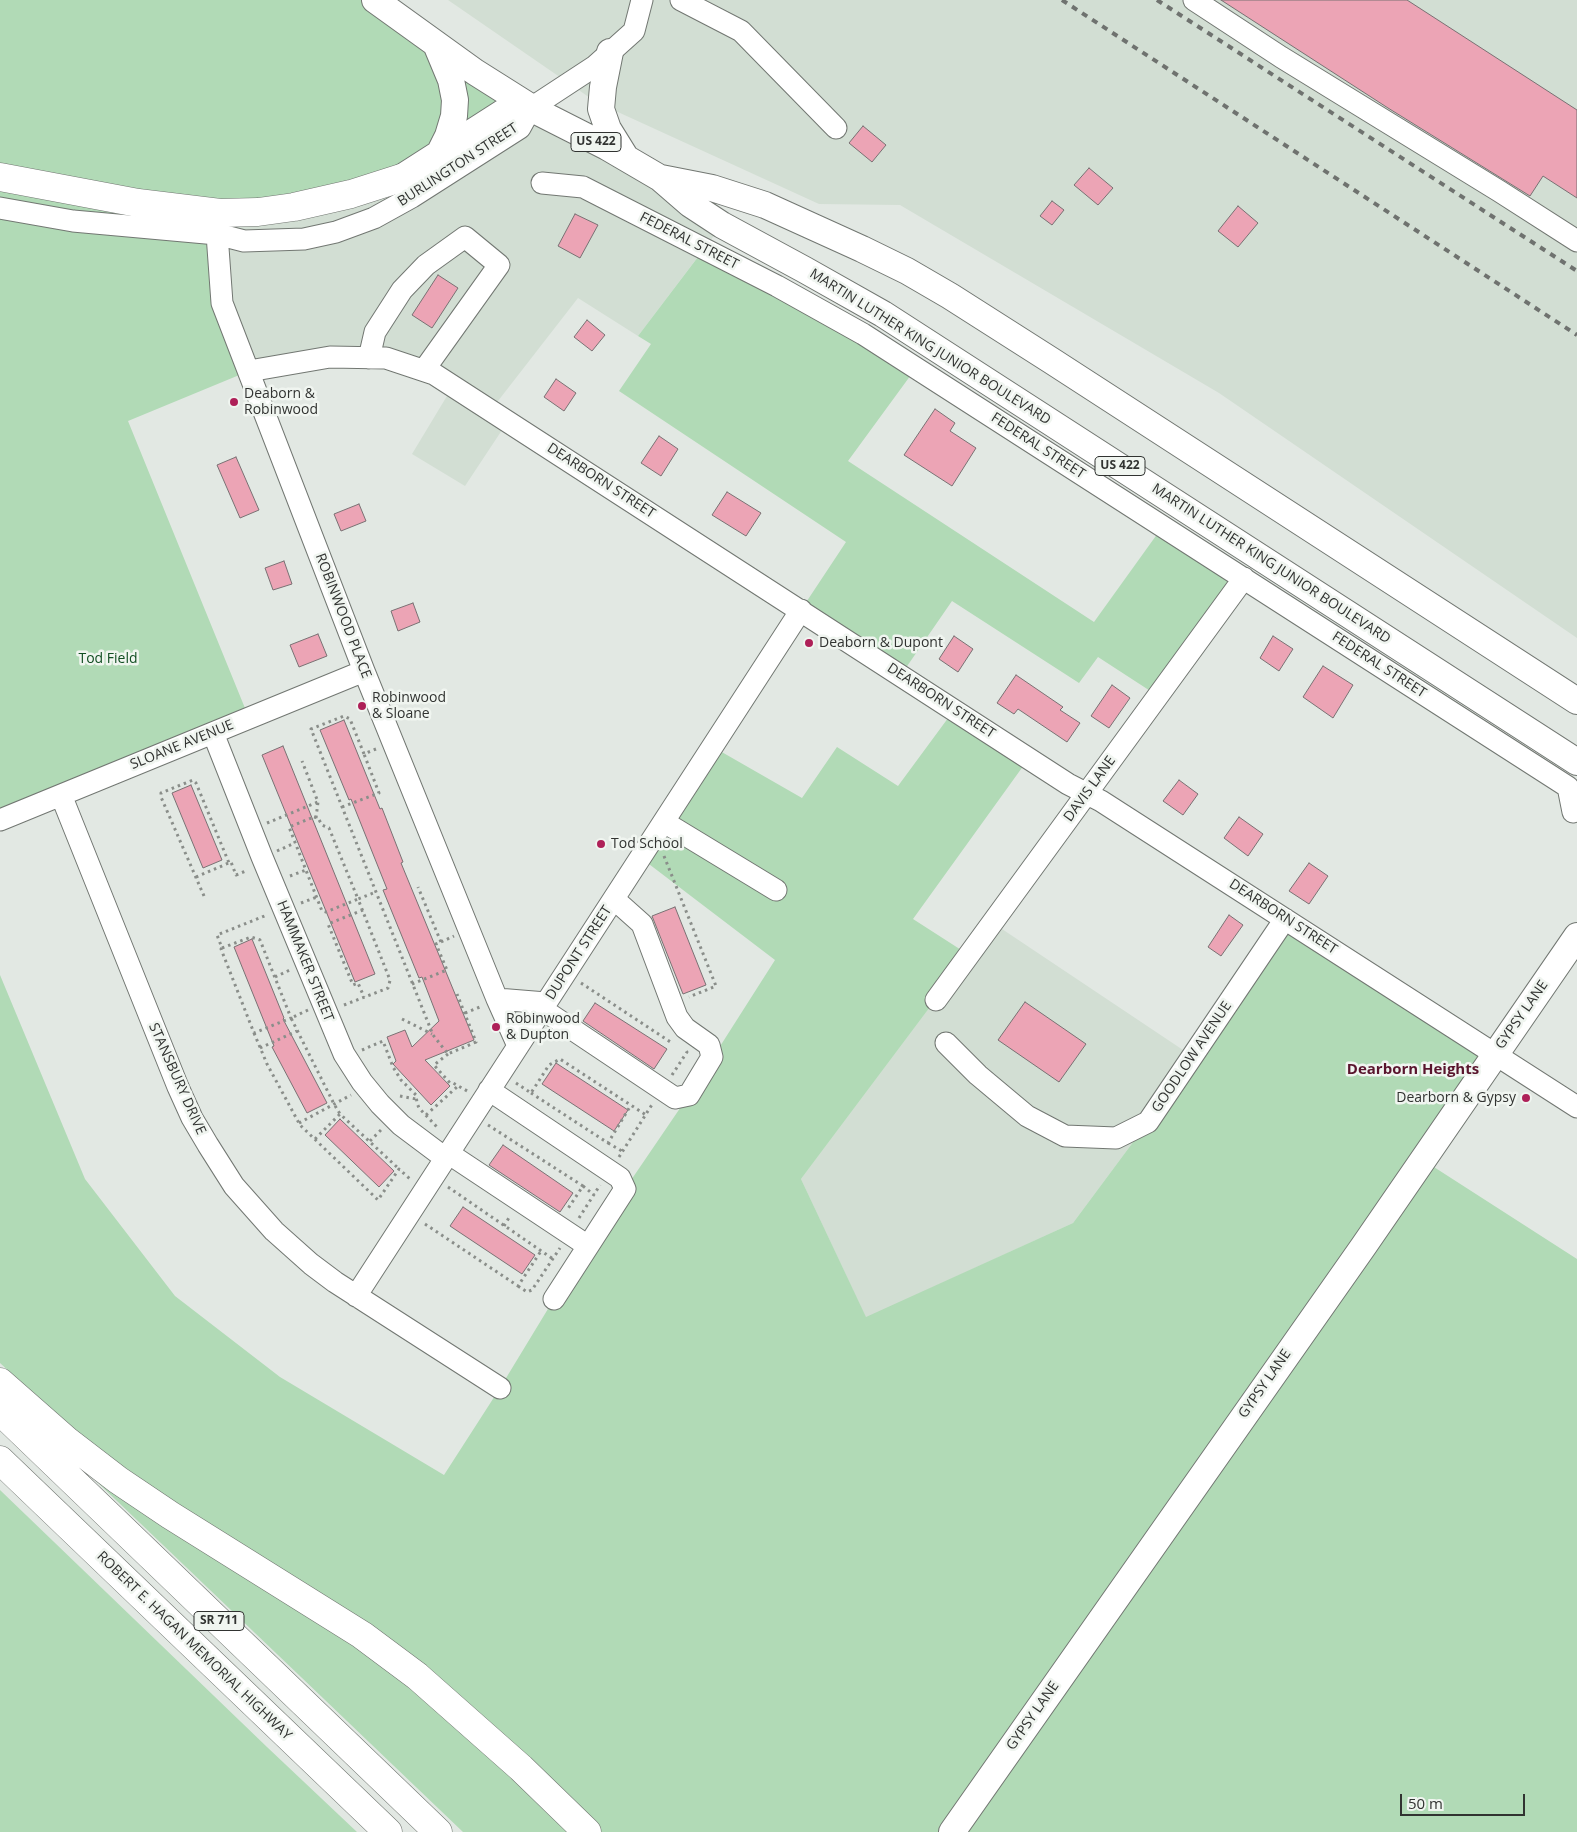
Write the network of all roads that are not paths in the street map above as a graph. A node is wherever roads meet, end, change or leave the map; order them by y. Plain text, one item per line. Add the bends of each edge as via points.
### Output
1 (375, 0) edge
2 (642, 0) edge
3 (681, 0) edge
4 (1194, 0) edge
5 (435, 44) junction
6 (610, 52) junction
7 (531, 108) junction
8 (836, 128) dead end
9 (439, 154) junction
10 (627, 159) junction
11 (0, 177) edge
12 (401, 178) junction
13 (660, 178) junction
14 (542, 183) dead end
15 (0, 208) edge
16 (217, 234) junction
17 (1577, 241) edge
18 (369, 358) junction
19 (424, 370) junction
20 (249, 371) junction
21 (1244, 578) junction
22 (801, 610) junction
23 (364, 670) junction
24 (1577, 701) edge
25 (213, 733) junction
26 (1577, 762) edge
27 (1087, 793) junction
28 (61, 795) junction
29 (1573, 812) dead end
30 (0, 820) edge
31 (664, 822) junction
32 (776, 890) dead end
33 (614, 899) junction
34 (1285, 919) junction
35 (1577, 936) edge
36 (497, 998) junction
37 (936, 1000) dead end
38 (544, 1006) junction
39 (946, 1043) dead end
40 (518, 1046) junction
41 (1495, 1055) junction
42 (480, 1092) junction
43 (1577, 1108) edge
44 (446, 1156) junction
45 (588, 1246) junction
46 (356, 1296) junction
47 (554, 1299) dead end
48 (0, 1382) edge
49 (500, 1388) dead end
50 (0, 1411) edge
51 (0, 1460) edge
52 (388, 1832) edge
53 (438, 1832) edge
54 (587, 1832) edge
55 (952, 1832) edge

1 - 5 main road, MARTIN LUTHER KING JUNIOR BOULEVARD / US 422
2 - 6 street via 634,31
3 - 8 street via 741,31
4 - 17 street
5 - 7 main road, MARTIN LUTHER KING JUNIOR BOULEVARD / US 422
5 - 9 main road via 451,80 455,100 448,136
6 - 7 street via 595,66
6 - 10 main road via 601,109 608,129
7 - 9 main road, BURLINGTON STREET via 507,110
7 - 10 main road, MARTIN LUTHER KING JUNIOR BOULEVARD / US 422
7 - 16 street, BURLINGTON STREET via 520,128 374,218 304,239 244,241
9 - 12 main road, BURLINGTON STREET
10 - 13 main road, MARTIN LUTHER KING JUNIOR BOULEVARD / US 422
11 - 12 highway via 138,203 220,213 294,207
12 - 16 street, BURLINGTON STREET via 365,198 330,211 293,221 243,225
13 - 24 main road, MARTIN LUTHER KING JUNIOR BOULEVARD / US 422 via 712,188 765,205 862,249 950,296
13 - 26 main road, MARTIN LUTHER KING JUNIOR BOULEVARD / US 422 via 690,204 722,225 883,314
14 - 21 street, FEDERAL STREET via 582,187 854,329
15 - 16 street, BURLINGTON STREET via 73,221
16 - 20 street via 222,303
18 - 19 street, DEARBORN STREET via 386,358
18 - 19 street via 375,332 402,290 426,265 465,237 498,265
18 - 20 street, DEARBORN STREET via 330,357
19 - 22 street, DEARBORN STREET
20 - 23 street, ROBINWOOD PLACE
21 - 27 street, DAVIS LANE
21 - 29 street, FEDERAL STREET via 1568,787
22 - 27 street, DEARBORN STREET via 1068,784
22 - 31 street, DUPONT STREET
23 - 25 street, SLOANE AVENUE
23 - 36 street, ROBINWOOD PLACE
25 - 28 street, SLOANE AVENUE
25 - 44 street, HAMMAKER STREET via 251,829 315,1012 375,1098 401,1125
27 - 34 street, DEARBORN STREET
27 - 37 street, DAVIS LANE
28 - 30 street, SLOANE AVENUE
28 - 46 street, STANSBURY DRIVE via 178,1087 208,1146 234,1186 274,1231 311,1264
31 - 32 street
31 - 33 street, DUPONT STREET
33 - 38 street, DUPONT STREET
33 - 38 street via 642,924 677,1017 685,1028 709,1045 712,1057 689,1095 674,1098
34 - 39 street, GOODLOW AVENUE via 1148,1122 1116,1138 1065,1136 1027,1116
34 - 41 street, DEARBORN STREET
35 - 41 main road, GYPSY LANE
36 - 38 street
36 - 40 street, ROBINWOOD PLACE
38 - 40 street, DUPONT STREET
40 - 42 street, DUPONT STREET
41 - 43 street, DEARBORN STREET
41 - 55 main road, GYPSY LANE
42 - 44 street, DUPONT STREET via 473,1115
42 - 45 street via 620,1178 625,1189
44 - 45 street, HAMMAKER STREET via 565,1226
44 - 46 street, DUPONT STREET
45 - 47 street
46 - 49 street, STANSBURY DRIVE
48 - 54 highway via 118,1480 362,1635 417,1676 521,1768
50 - 53 highway, SR 711
51 - 52 highway, ROBERT E. HAGAN MEMORIAL HIGHWAY / SR 711

